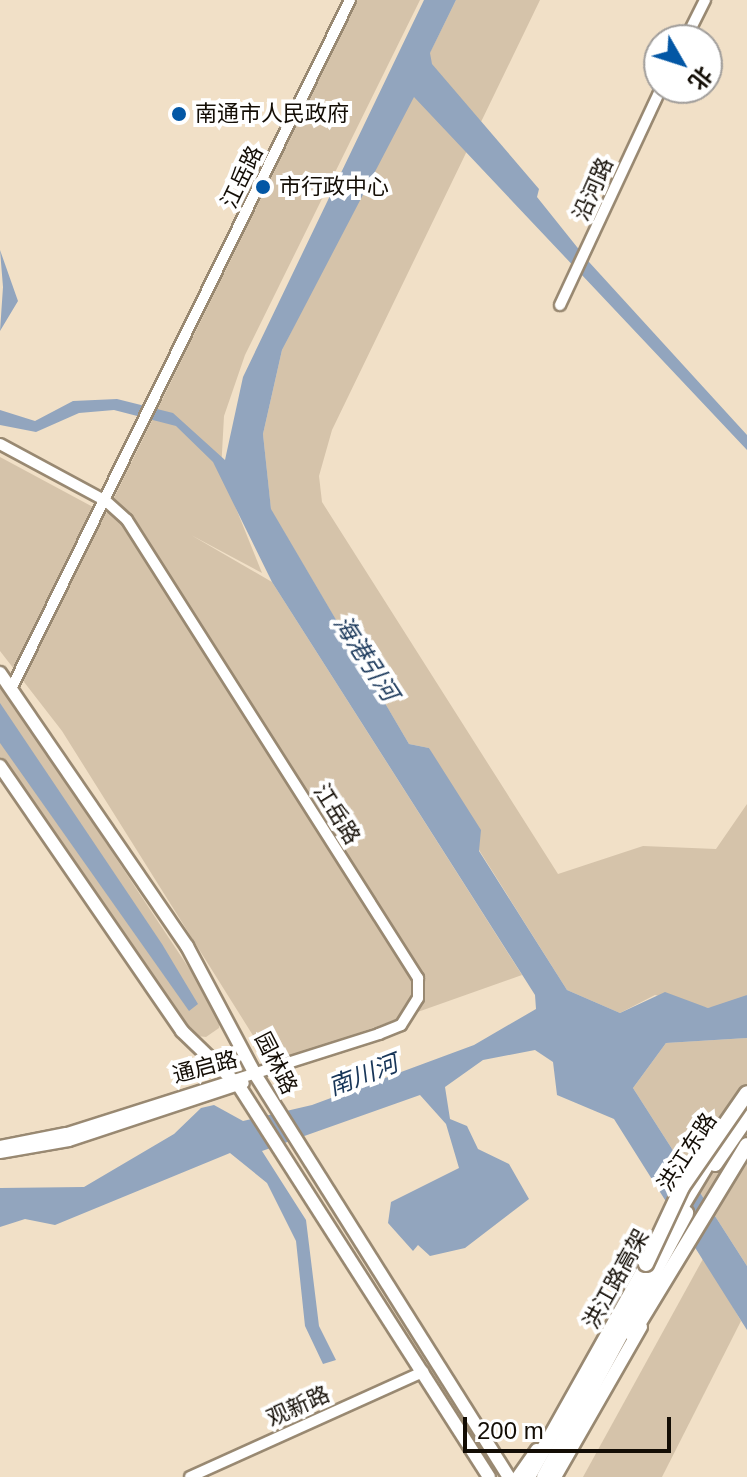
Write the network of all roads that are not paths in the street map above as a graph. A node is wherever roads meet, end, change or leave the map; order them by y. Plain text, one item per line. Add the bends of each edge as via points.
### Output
1 (350, 0) edge
2 (705, 0) edge
3 (693, 24) edge
4 (654, 104) edge
5 (560, 305) dead end
6 (0, 444) edge
7 (106, 501) junction
8 (0, 673) edge
9 (12, 687) junction
10 (0, 766) edge
11 (255, 1074) junction
12 (226, 1078) junction
13 (239, 1086) junction
14 (747, 1093) edge
15 (747, 1099) edge
16 (747, 1106) edge
17 (747, 1119) edge
18 (0, 1146) edge
19 (747, 1147) edge
20 (0, 1153) edge
21 (646, 1264) junction
22 (423, 1372) junction
23 (588, 1401) junction
24 (190, 1477) edge
25 (489, 1477) edge
26 (509, 1477) edge
27 (518, 1477) edge
28 (528, 1477) edge
29 (544, 1477) edge
30 (555, 1477) edge

1 - 7 street, 江岳路
2 - 3 street
4 - 5 street, 沿河路
6 - 7 street, 江岳路
7 - 9 street
7 - 11 street, 江岳路 via 127,520 418,978 418,998 401,1025
8 - 9 main road, 园林路
9 - 11 main road, 园林路 via 187,946
10 - 12 main road, 园林路 via 99,918
11 - 12 street, 通启路
11 - 13 street, 通启路
11 - 26 main road, 园林路
12 - 13 main road, 园林路
12 - 18 street, 通启路 via 66,1133
13 - 20 street, 通启路 via 69,1141
13 - 22 main road, 园林路
14 - 21 highway, bridge via 682,1187
15 - 27 main road, 洪江东路, bridge via 694,1173 579,1384
16 - 21 highway, 洪江路高架, bridge
17 - 23 highway, 洪江路高架 via 671,1239
19 - 23 highway
19 - 30 main road
21 - 28 highway, 洪江路高架
22 - 24 street, 观新路
22 - 25 main road, 园林路
23 - 29 highway, 洪江路高架

